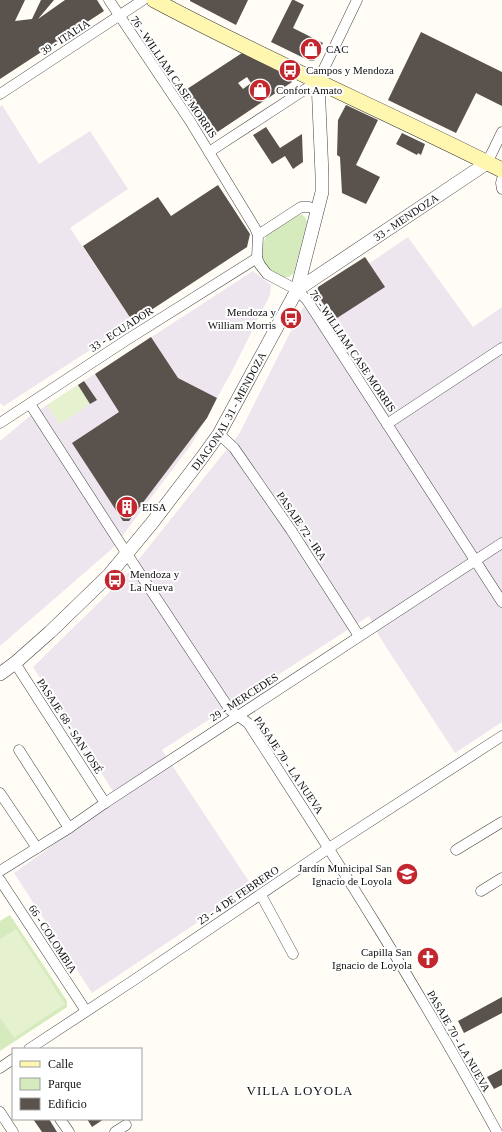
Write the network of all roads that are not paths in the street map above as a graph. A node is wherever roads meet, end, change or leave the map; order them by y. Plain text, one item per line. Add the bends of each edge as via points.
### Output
1 (109, 0) edge
2 (143, 0) edge
3 (154, 0) edge
4 (357, 0) edge
5 (119, 16) junction
6 (318, 81) junction
7 (0, 94) edge
8 (502, 132) edge
9 (209, 152) junction
10 (487, 163) junction
11 (502, 170) edge
12 (502, 179) edge
13 (502, 189) edge
14 (317, 210) junction
15 (258, 235) junction
16 (257, 258) junction
17 (297, 290) junction
18 (502, 348) edge
19 (30, 404) junction
20 (0, 423) edge
21 (387, 424) junction
22 (219, 434) junction
23 (502, 543) edge
24 (127, 554) junction
25 (475, 560) junction
26 (502, 602) edge
27 (359, 636) junction
28 (15, 663) junction
29 (0, 674) edge
30 (238, 716) junction
31 (502, 736) edge
32 (19, 750) dead end
33 (0, 793) edge
34 (105, 803) junction
35 (502, 822) edge
36 (69, 828) junction
37 (37, 848) junction
38 (329, 848) junction
39 (456, 850) dead end
40 (0, 871) edge
41 (502, 878) edge
42 (0, 880) edge
43 (481, 891) dead end
44 (261, 895) junction
45 (294, 954) dead end
46 (86, 1011) junction
47 (30, 1048) edge
48 (12, 1060) edge
49 (0, 1068) edge
50 (0, 1112) edge
51 (61, 1120) edge
52 (126, 1125) dead end
53 (13, 1132) edge
54 (69, 1132) edge
55 (115, 1132) edge
56 (497, 1132) edge

1 - 5 street, 76 - WILLIAM CASE MORRIS
2 - 5 street, 39 - ITALIA
3 - 6 main road
4 - 6 street
5 - 7 street, 39 - ITALIA
5 - 9 street, 76 - WILLIAM CASE MORRIS
6 - 9 street
6 - 10 main road
6 - 14 street, DIAGONAL 31 - MENDOZA via 322,192
8 - 10 street
9 - 15 street, 76 - WILLIAM CASE MORRIS
10 - 11 main road
10 - 17 street, 33 - MENDOZA
12 - 13 street
14 - 15 street via 301,207
14 - 17 street, DIAGONAL 31 - MENDOZA
15 - 16 street
16 - 17 street, 76 - WILLIAM CASE MORRIS via 267,274
16 - 19 street, 33 - ECUADOR
17 - 21 street, 76 - WILLIAM CASE MORRIS via 307,300
17 - 22 street, DIAGONAL 31 - MENDOZA
18 - 21 street
19 - 20 street, 33 - ECUADOR
19 - 24 street, PASAJE 70 - LA NUEVA
21 - 25 street, 76 - WILLIAM CASE MORRIS
22 - 24 street, DIAGONAL 31 - MENDOZA
22 - 27 street, PASAJE 72 - IRA via 234,448 291,530
23 - 25 street, 29 - MERCEDES
24 - 28 street, DIAGONAL 31 - MENDOZA via 80,604
24 - 30 street, PASAJE 70 - LA NUEVA via 230,710
25 - 26 street, 76 - WILLIAM CASE MORRIS
25 - 27 street, 29 - MERCEDES
27 - 30 street, 29 - MERCEDES
28 - 29 street, DIAGONAL 31 - MENDOZA
28 - 34 street, PASAJE 68 - SAN JOSÉ
30 - 34 street, 29 - MERCEDES
30 - 38 street, PASAJE 70 - LA NUEVA via 248,723
31 - 38 street, 23 - 4 DE FEBRERO
32 - 36 street
33 - 37 street
34 - 36 street, 29 - MERCEDES
35 - 39 street
36 - 37 street, 29 - MERCEDES
37 - 40 street, 29 - MERCEDES
38 - 44 street, 23 - 4 DE FEBRERO
38 - 56 street, PASAJE 70 - LA NUEVA via 420,997
41 - 43 street
42 - 46 street, 66 - COLOMBIA
44 - 45 street
44 - 46 street, 23 - 4 DE FEBRERO
46 - 47 street, 23 - 4 DE FEBRERO
48 - 49 street
50 - 53 street
51 - 54 street
52 - 55 street

